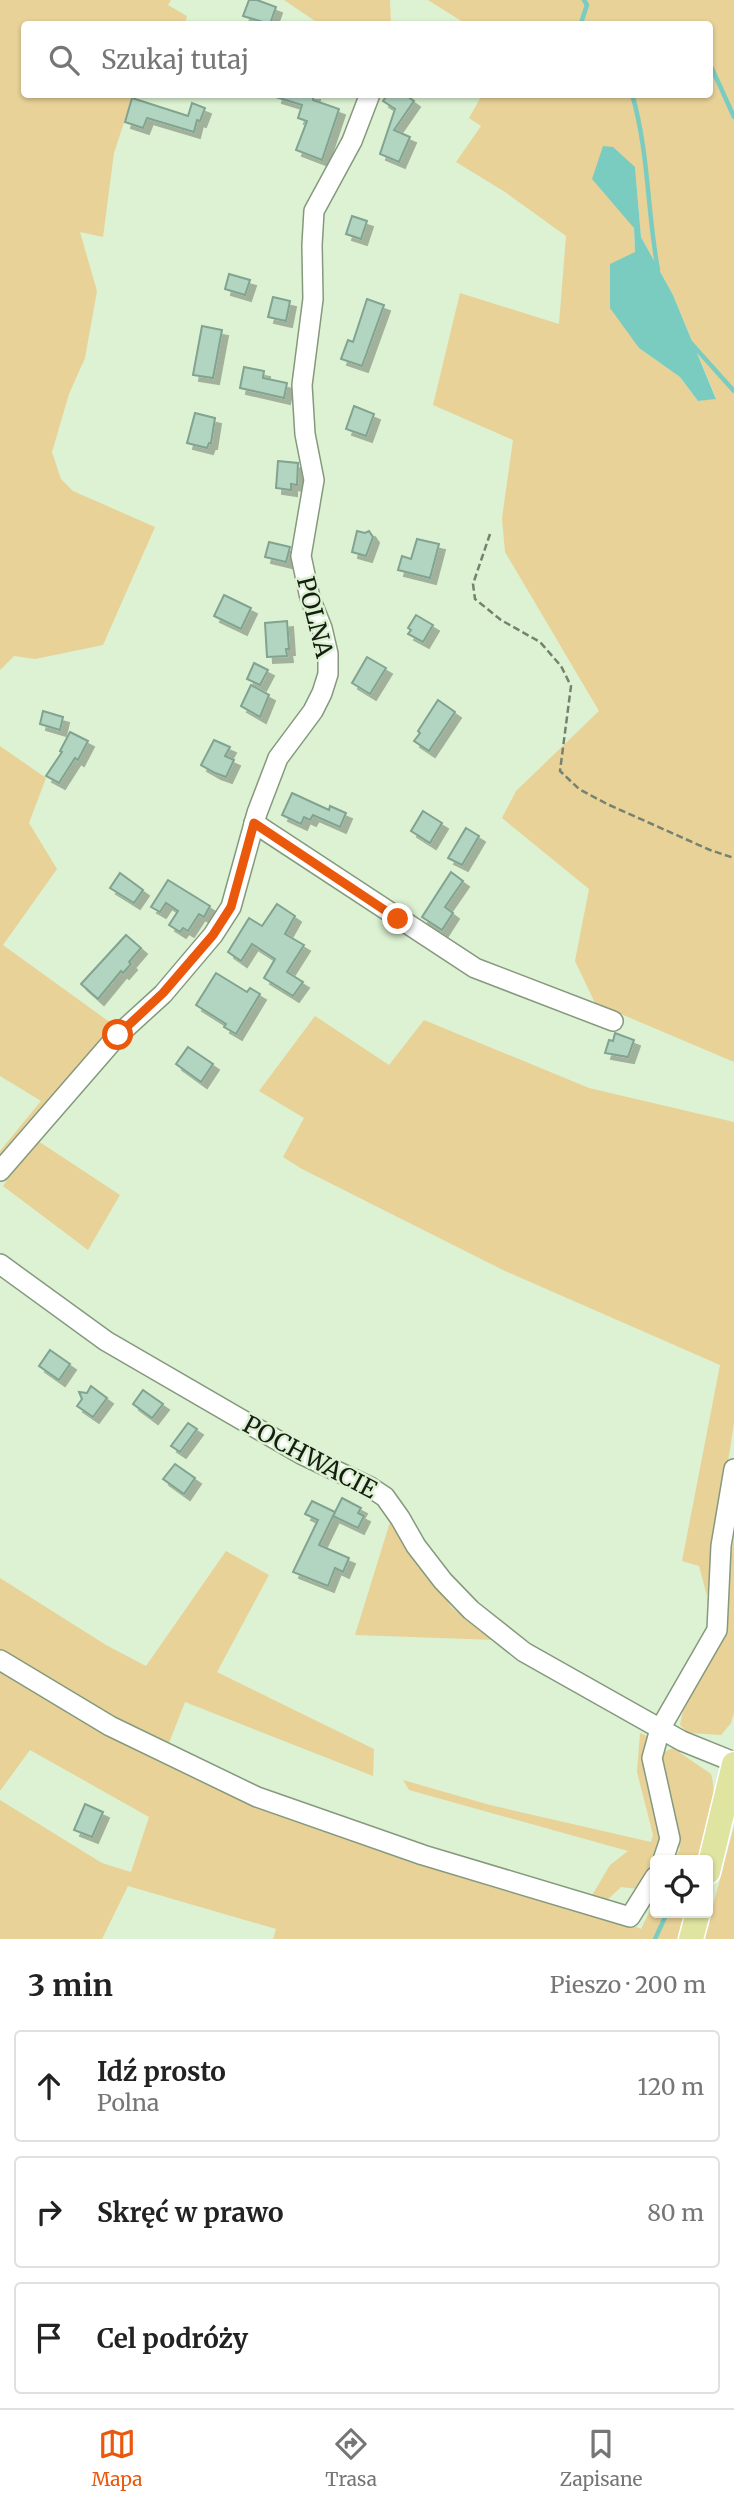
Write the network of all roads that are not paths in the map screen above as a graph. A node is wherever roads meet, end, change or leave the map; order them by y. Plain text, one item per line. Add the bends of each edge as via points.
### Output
1 (368, 98) edge
2 (254, 823) junction
3 (613, 1021) dead end
4 (0, 1171) edge
5 (0, 1264) edge
6 (734, 1469) edge
7 (0, 1660) edge
8 (660, 1729) junction
9 (734, 1763) edge
10 (665, 1855) edge
11 (712, 1855) edge
12 (650, 1885) edge
13 (697, 1918) edge
14 (691, 1939) edge

1 - 2 street, POLNA via 352,141 314,211 313,299 302,385 314,480 301,556 328,654 328,674 313,711 278,758
2 - 3 street via 475,968
2 - 4 street, POLNA via 231,907 213,935 163,993 118,1035
5 - 8 street, POCHWACIE via 106,1341 385,1497 423,1555 471,1610 524,1652
6 - 8 street via 721,1546 716,1630
7 - 12 street via 110,1726 257,1797 423,1855 630,1917
8 - 9 street, POCHWACIE
8 - 10 street via 652,1758 670,1839
9 - 11 main road
13 - 14 main road

